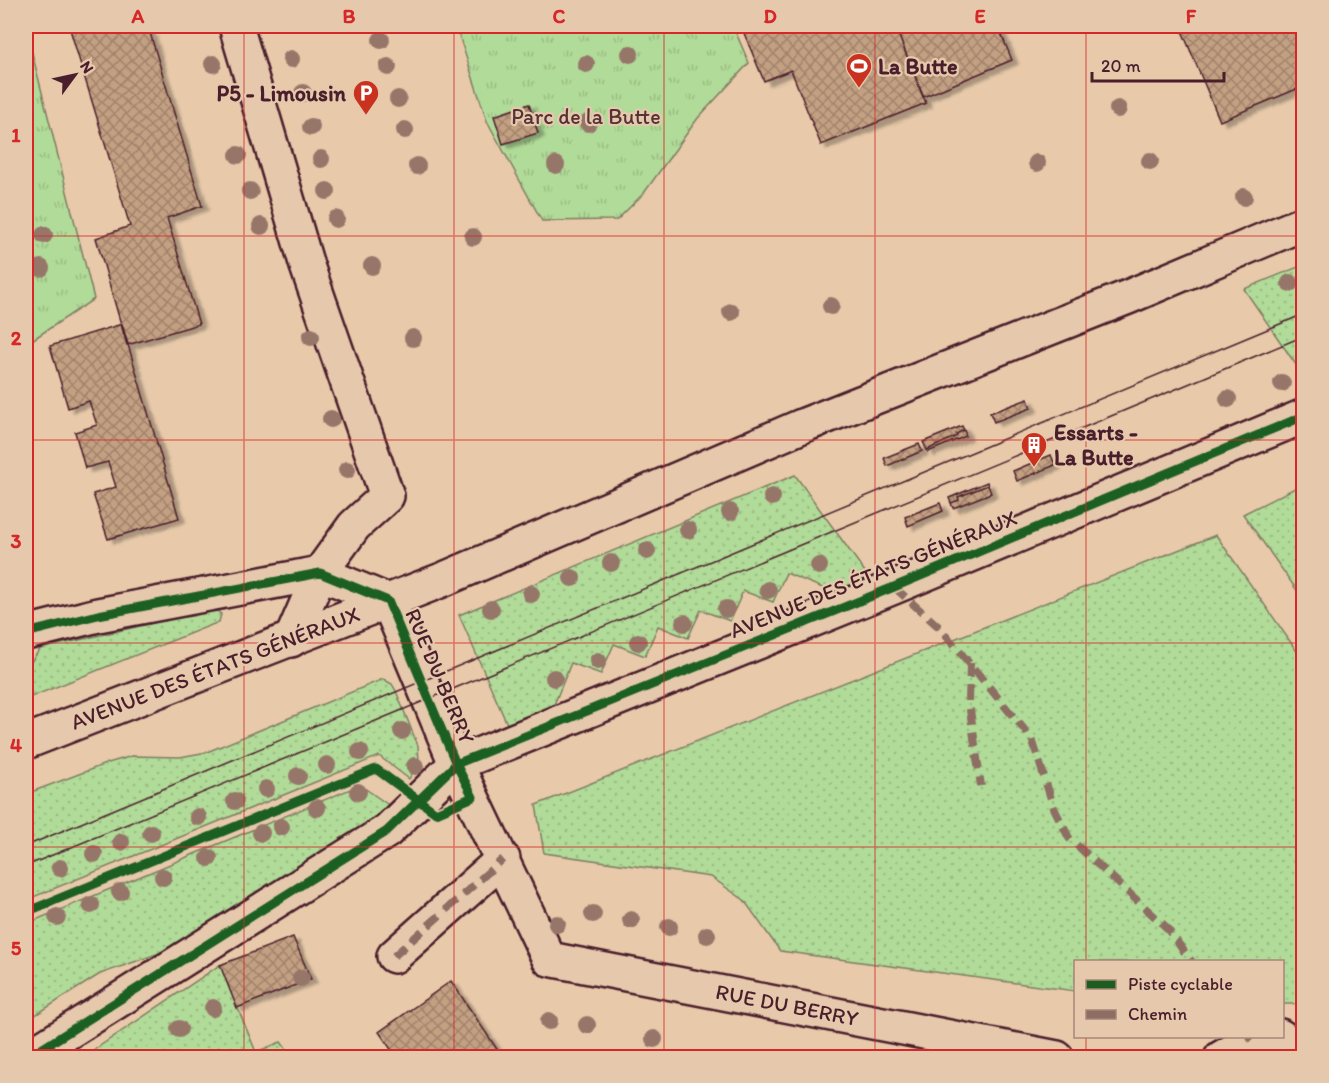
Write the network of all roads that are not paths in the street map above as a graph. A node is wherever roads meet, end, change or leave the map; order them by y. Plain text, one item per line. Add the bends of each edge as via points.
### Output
1 (236, 26) edge
2 (1304, 223) edge
3 (1304, 416) edge
4 (320, 573) junction
5 (388, 601) junction
6 (26, 633) edge
7 (291, 640) junction
8 (26, 742) edge
9 (456, 764) junction
10 (503, 859) junction
11 (394, 956) dead end
12 (1258, 1038) edge
13 (1283, 1038) edge
14 (27, 1058) edge
15 (1057, 1058) edge
16 (1221, 1058) edge
17 (1303, 1058) edge

1 - 4 street via 307,266 387,496 354,526
2 - 5 street, AVENUE DES ÉTATS GÉNÉRAUX via 802,426
3 - 9 street, AVENUE DES ÉTATS GÉNÉRAUX
4 - 5 street
4 - 6 street
4 - 7 street
5 - 7 street, AVENUE DES ÉTATS GÉNÉRAUX
5 - 9 street, RUE DU BERRY
7 - 8 street, AVENUE DES ÉTATS GÉNÉRAUX
9 - 10 street, RUE DU BERRY
9 - 14 street via 387,831
10 - 11 street
10 - 15 street, RUE DU BERRY via 549,959
12 - 16 street
13 - 17 street

